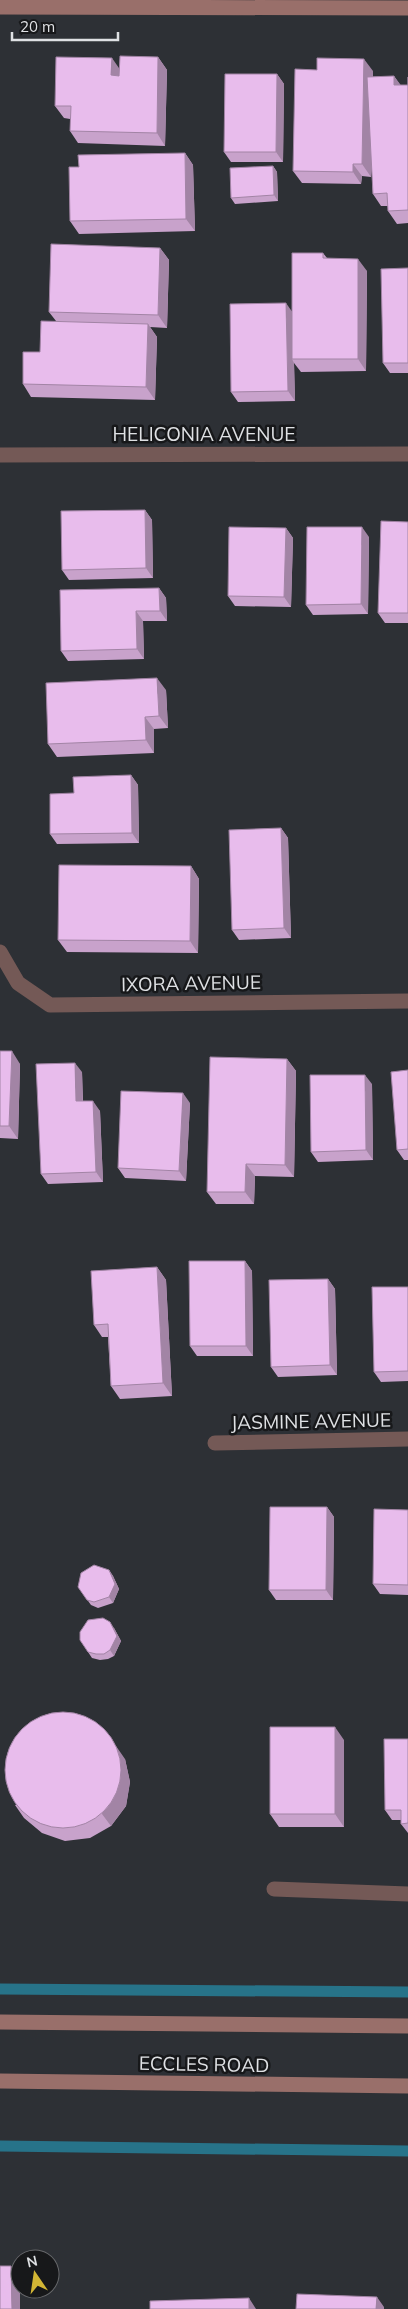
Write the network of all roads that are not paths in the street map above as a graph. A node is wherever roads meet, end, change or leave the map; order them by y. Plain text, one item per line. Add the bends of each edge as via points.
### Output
1 (0, 7) edge
2 (408, 8) edge
3 (408, 454) edge
4 (0, 455) edge
5 (0, 952) edge
6 (408, 1001) edge
7 (408, 1439) edge
8 (215, 1443) dead end
9 (274, 1889) dead end
10 (408, 1894) edge
11 (0, 2022) edge
12 (408, 2026) edge
13 (0, 2081) edge
14 (408, 2086) edge

1 - 2 street
3 - 4 street, HELICONIA AVENUE
5 - 6 street, IXORA AVENUE via 18,983 50,1005
7 - 8 street, JASMINE AVENUE
9 - 10 street
11 - 12 street, ECCLES ROAD
13 - 14 street, ECCLES ROAD

